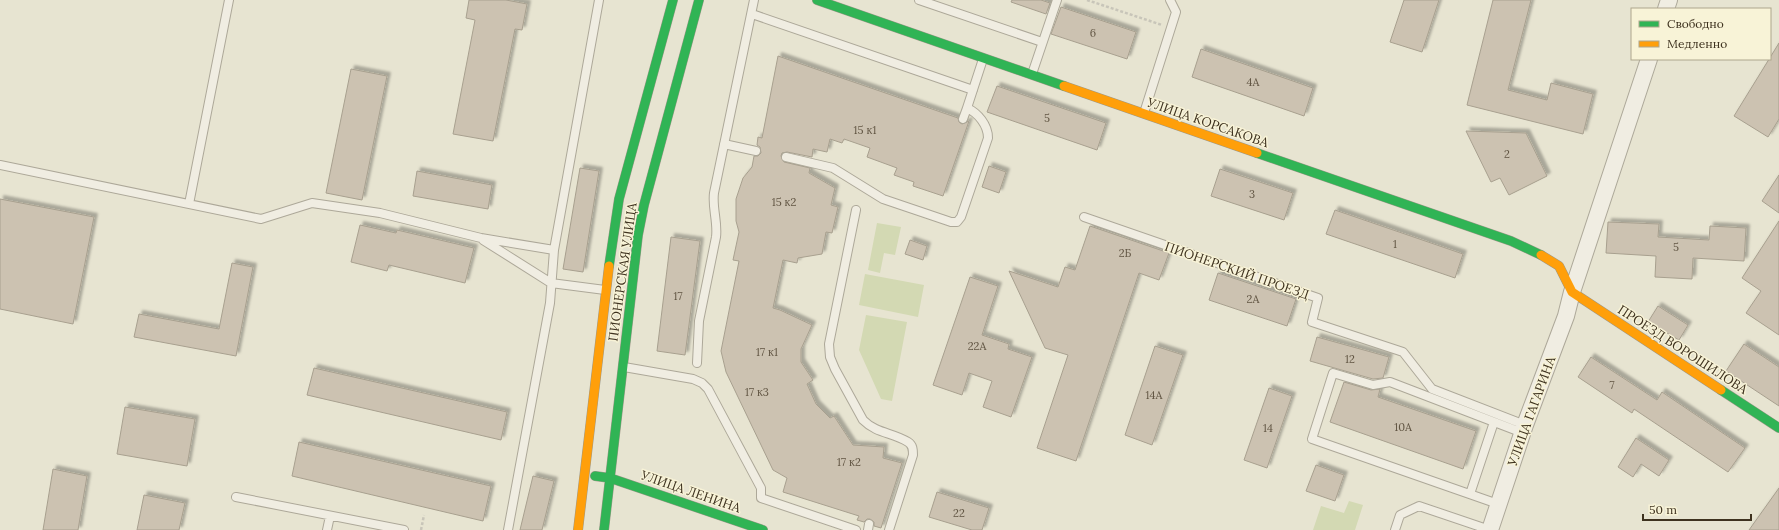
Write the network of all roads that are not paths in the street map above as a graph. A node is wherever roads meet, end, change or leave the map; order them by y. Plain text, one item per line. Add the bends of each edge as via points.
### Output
1 (229, 0) edge
2 (599, 0) edge
3 (673, 0) edge
4 (700, 0) edge
5 (754, 0) edge
6 (817, 0) edge
7 (919, 0) edge
8 (1057, 0) edge
9 (1170, 0) edge
10 (752, 14) junction
11 (1042, 42) junction
12 (984, 58) junction
13 (1649, 60) edge
14 (1031, 74) junction
15 (973, 90) junction
16 (967, 108) junction
17 (1143, 113) junction
18 (963, 120) dead end
19 (724, 144) junction
20 (756, 151) dead end
21 (786, 157) dead end
22 (0, 165) edge
23 (189, 204) junction
24 (856, 210) dead end
25 (1084, 217) dead end
26 (481, 238) junction
27 (554, 250) junction
28 (551, 283) junction
29 (606, 290) junction
30 (1572, 292) junction
31 (697, 363) dead end
32 (623, 367) junction
33 (1494, 422) junction
34 (1779, 428) edge
35 (1524, 429) junction
36 (584, 474) junction
37 (610, 478) junction
38 (1470, 494) junction
39 (236, 497) dead end
40 (1498, 504) junction
41 (330, 516) junction
42 (758, 529) edge
43 (327, 530) edge
44 (404, 530) edge
45 (508, 530) edge
46 (578, 530) edge
47 (604, 530) edge
48 (856, 530) edge
49 (889, 530) edge
50 (1395, 530) edge
51 (1490, 530) edge

1 - 23 lane
2 - 27 lane
3 - 29 main road, ПИОНЕРСКАЯ УЛИЦА via 618,199
4 - 32 main road, ПИОНЕРСКАЯ УЛИЦА via 644,205 638,235
5 - 10 lane
6 - 12 main road, УЛИЦА КОРСАКОВА
7 - 11 lane
8 - 11 lane
9 - 17 lane via 1176,12
10 - 15 lane
10 - 19 lane
11 - 14 lane
12 - 14 main road, УЛИЦА КОРСАКОВА
12 - 15 lane
13 - 30 street, УЛИЦА ГАГАРИНА
14 - 17 main road, УЛИЦА КОРСАКОВА
15 - 16 lane
16 - 18 lane
16 - 21 lane via 973,110 985,124 988,138 961,217 957,222 883,199 834,168
17 - 30 main road, УЛИЦА КОРСАКОВА via 1511,241 1559,266
19 - 20 lane
19 - 31 lane via 714,193 713,208 717,230 699,321
22 - 23 lane
23 - 26 lane via 261,219 312,203 380,214
24 - 49 lane via 829,344 830,357 863,420 878,431 908,442 913,448
25 - 35 lane, ПИОНЕРСКИЙ ПРОЕЗД via 1318,298 1312,322 1403,352 1432,389
26 - 27 lane
26 - 28 lane
27 - 28 lane
28 - 29 lane
28 - 45 lane via 550,303
29 - 36 main road, ПИОНЕРСКАЯ УЛИЦА
30 - 34 main road, ПРОЕЗД ВОРОШИЛОВА
30 - 35 street, УЛИЦА ГАГАРИНА via 1566,316
32 - 37 main road, ПИОНЕРСКАЯ УЛИЦА
32 - 48 lane via 693,379 702,383 762,488 761,498
33 - 35 lane
33 - 38 lane
33 - 38 lane via 1390,382 1373,385 1333,373 1312,439
35 - 40 street, УЛИЦА ГАГАРИНА
36 - 37 main road, УЛИЦА ЛЕНИНА
36 - 46 main road, ПИОНЕРСКАЯ УЛИЦА
37 - 42 main road, УЛИЦА ЛЕНИНА
37 - 47 main road, ПИОНЕРСКАЯ УЛИЦА
38 - 40 lane
39 - 41 lane
40 - 51 street, УЛИЦА ГАГАРИНА
41 - 43 lane
41 - 44 lane
50 - 51 lane via 1400,515 1419,506

